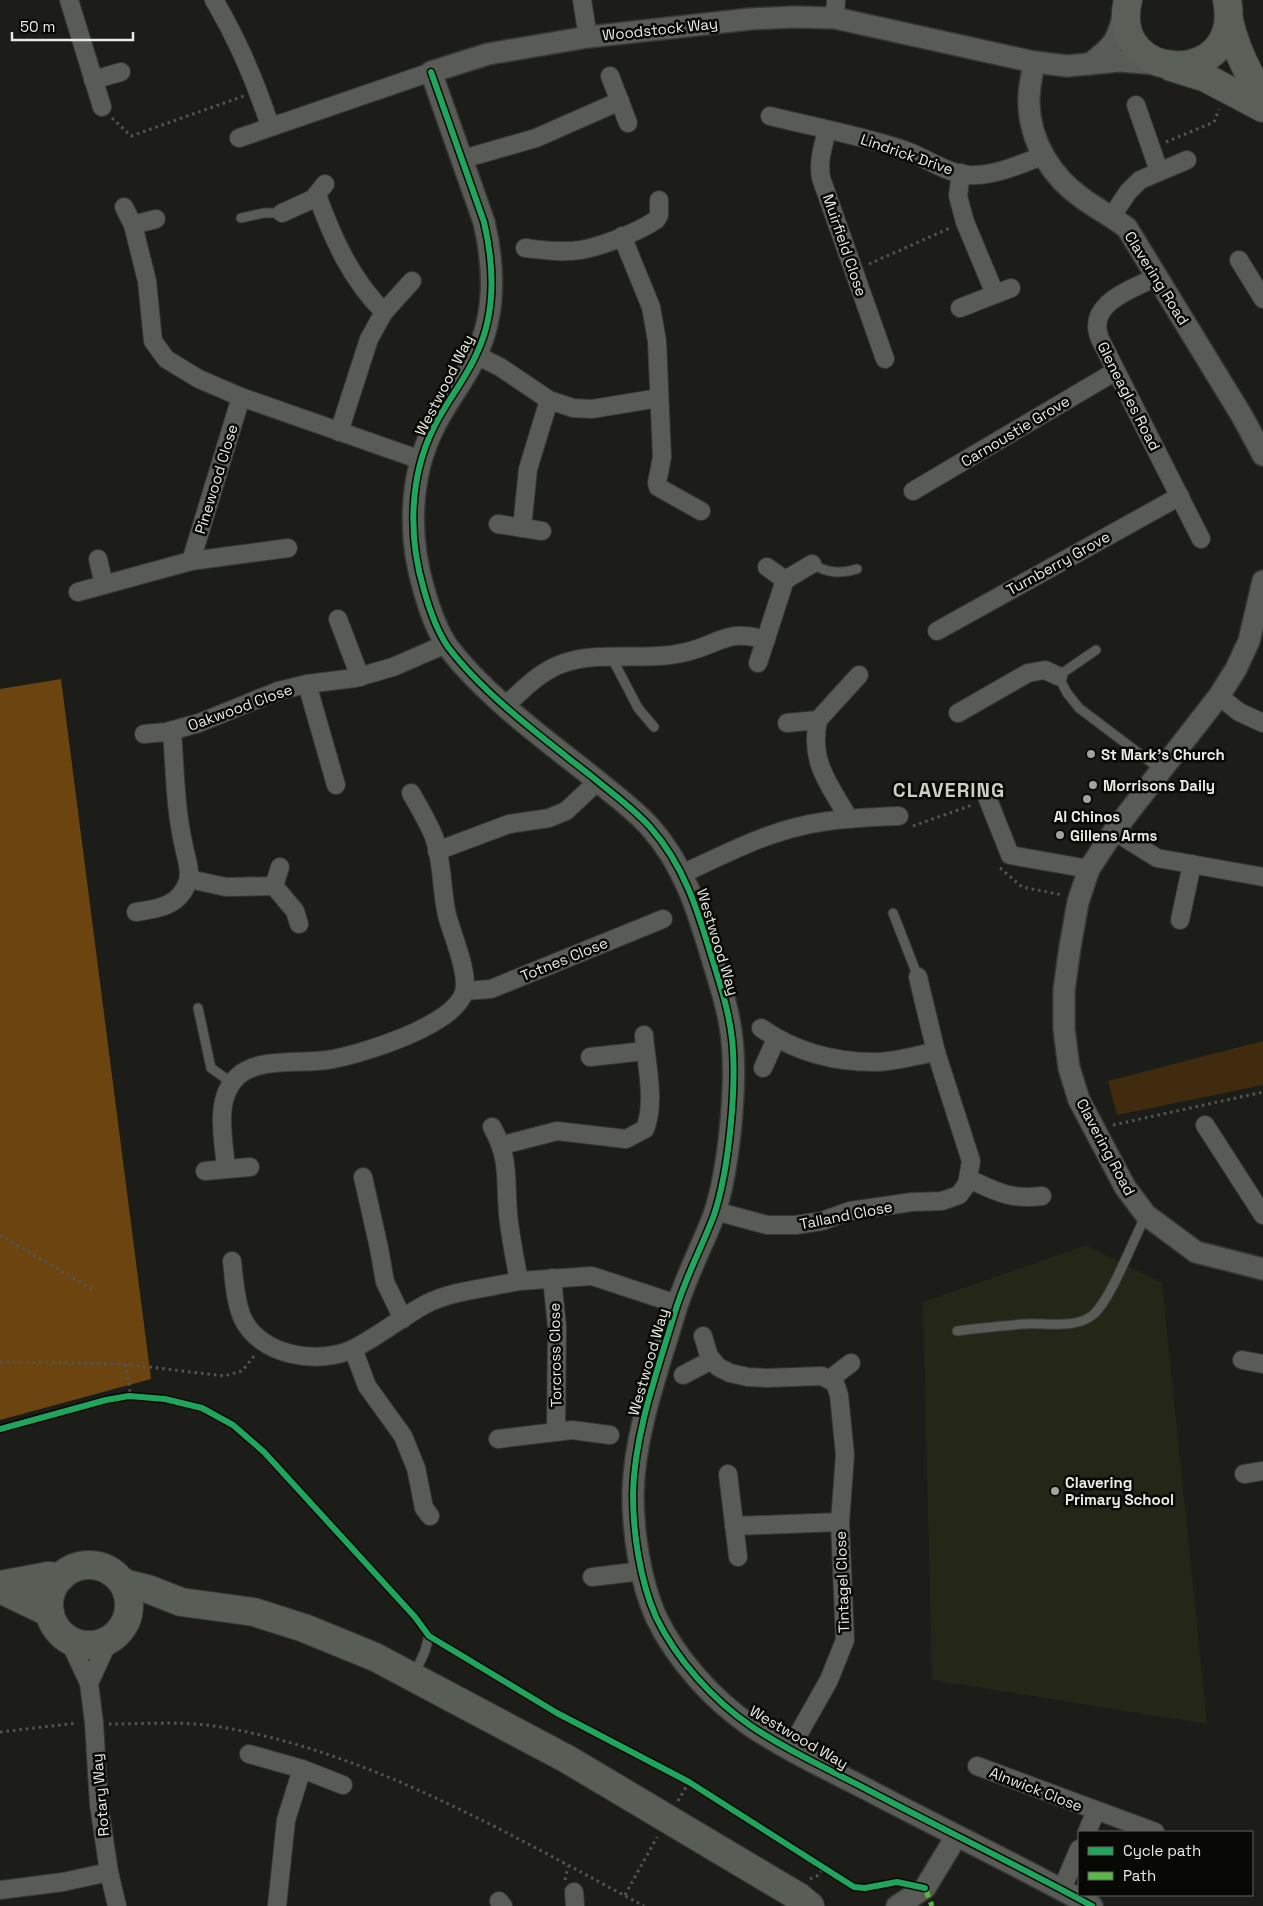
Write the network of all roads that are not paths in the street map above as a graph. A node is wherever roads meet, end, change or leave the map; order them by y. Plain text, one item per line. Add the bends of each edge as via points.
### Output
1 (70, 0) edge
2 (214, 0) edge
3 (582, 0) edge
4 (1127, 5) edge
5 (1230, 7) edge
6 (835, 9) edge
7 (588, 36) junction
8 (1034, 62) junction
9 (1090, 64) junction
10 (1165, 65) junction
11 (121, 72) dead end
12 (431, 72) junction
13 (610, 76) dead end
14 (93, 80) junction
15 (1263, 96) edge
16 (620, 102) junction
17 (1136, 105) dead end
18 (102, 107) road end
19 (1263, 108) edge
20 (770, 116) dead end
21 (628, 123) dead end
22 (270, 126) junction
23 (827, 130) junction
24 (239, 138) dead end
25 (1042, 156) junction
26 (462, 159) junction
27 (1187, 160) dead end
28 (1159, 171) junction
29 (961, 173) junction
30 (659, 200) dead end
31 (124, 207) dead end
32 (282, 213) joint
33 (1112, 216) junction
34 (241, 218) dead end
35 (156, 219) dead end
36 (133, 226) junction
37 (622, 236) junction
38 (525, 248) dead end
39 (1239, 260) dead end
40 (1158, 276) junction
41 (412, 281) dead end
42 (1011, 288) dead end
43 (995, 294) junction
44 (1263, 299) edge
45 (960, 308) dead end
46 (384, 312) junction
47 (476, 355) junction
48 (884, 359) dead end
49 (1116, 371) junction
50 (241, 397) junction
51 (659, 398) junction
52 (549, 400) junction
53 (339, 432) junction
54 (1263, 455) edge
55 (420, 460) junction
56 (913, 491) dead end
57 (1180, 496) junction
58 (700, 511) dead end
59 (498, 524) dead end
60 (522, 528) junction
61 (542, 532) dead end
62 (1201, 539) dead end
63 (288, 548) dead end
64 (98, 558) dead end
65 (191, 561) junction
66 (812, 564) joint
67 (767, 567) dead end
68 (858, 569) dead end
69 (785, 580) junction
70 (1263, 581) edge
71 (104, 584) junction
72 (78, 592) dead end
73 (338, 619) dead end
74 (937, 631) dead end
75 (766, 640) junction
76 (446, 644) junction
77 (1096, 650) dead end
78 (612, 658) junction
79 (758, 663) dead end
80 (859, 675) dead end
81 (1058, 676) junction
82 (360, 677) junction
83 (307, 684) junction
84 (1219, 696) junction
85 (506, 705) junction
86 (958, 713) dead end
87 (818, 720) junction
88 (787, 723) dead end
89 (1263, 723) edge
90 (654, 727) dead end
91 (172, 731) junction
92 (144, 734) dead end
93 (1160, 770) junction
94 (598, 781) junction
95 (336, 785) dead end
96 (411, 793) dead end
97 (987, 797) dead end
98 (899, 816) dead end
99 (849, 819) junction
100 (1114, 830) junction
101 (437, 851) junction
102 (1192, 864) junction
103 (280, 867) dead end
104 (1089, 869) junction
105 (682, 874) junction
106 (1263, 877) edge
107 (189, 879) junction
108 (274, 886) junction
109 (136, 912) dead end
110 (893, 913) dead end
111 (663, 919) dead end
112 (1180, 920) dead end
113 (299, 924) dead end
114 (918, 977) joint
115 (464, 991) junction
116 (198, 1008) dead end
117 (761, 1028) dead end
118 (776, 1039) junction
119 (936, 1052) junction
120 (590, 1057) dead end
121 (763, 1068) dead end
122 (232, 1083) junction
123 (1206, 1125) dead end
124 (492, 1127) dead end
125 (503, 1145) junction
126 (250, 1167) dead end
127 (226, 1169) junction
128 (205, 1171) dead end
129 (363, 1177) dead end
130 (969, 1179) junction
131 (1042, 1196) dead end
132 (715, 1211) junction
133 (1146, 1215) junction
134 (1263, 1215) edge
135 (232, 1261) dead end
136 (1263, 1269) edge
137 (552, 1278) junction
138 (518, 1281) junction
139 (677, 1304) junction
140 (403, 1319) junction
141 (957, 1330) dead end
142 (702, 1336) dead end
143 (353, 1349) junction
144 (712, 1360) junction
145 (1242, 1360) dead end
146 (851, 1363) dead end
147 (1263, 1364) edge
148 (683, 1376) dead end
149 (830, 1378) junction
150 (556, 1432) junction
151 (610, 1435) dead end
152 (498, 1439) dead end
153 (1263, 1471) edge
154 (728, 1474) dead end
155 (1244, 1474) dead end
156 (430, 1516) dead end
157 (840, 1522) junction
158 (734, 1526) junction
159 (738, 1557) dead end
160 (642, 1571) junction
161 (61, 1577) junction
162 (592, 1577) dead end
163 (123, 1584) junction
164 (0, 1585) edge
165 (0, 1589) edge
166 (181, 1602) junction
167 (50, 1613) junction
168 (118, 1630) junction
169 (429, 1636) dead end
170 (68, 1638) junction
171 (414, 1676) junction
172 (89, 1682) junction
173 (790, 1749) junction
174 (249, 1754) dead end
175 (977, 1766) dead end
176 (302, 1769) junction
177 (342, 1785) dead end
178 (1096, 1812) junction
179 (1087, 1831) edge
180 (1152, 1831) edge
181 (956, 1837) junction
182 (1078, 1851) edge
183 (109, 1872) junction
184 (1062, 1889) junction
185 (0, 1890) edge
186 (805, 1894) edge
187 (924, 1897) edge
188 (117, 1906) edge
189 (277, 1906) edge
190 (828, 1906) edge
191 (897, 1906) edge
192 (1092, 1906) edge

1 - 14 street
2 - 22 street via 237,38
3 - 7 street
4 - 9 street via 1111,48
4 - 10 main road via 1127,26 1133,42 1146,56
5 - 10 main road via 1224,38 1208,57 1191,65
5 - 15 main road via 1235,47
6 - 7 street, Woodstock Way
6 - 8 street, Woodstock Way
7 - 12 street, Woodstock Way via 488,54
8 - 9 street, Woodstock Way via 1067,66
8 - 25 street, Clavering Road via 1029,104
9 - 10 street, Woodstock Way via 1119,60
10 - 19 main road via 1215,82
11 - 14 street
12 - 22 street, Woodstock Way
12 - 26 street, Westwood Way
13 - 16 street
14 - 18 street
16 - 21 street
16 - 26 street via 536,138
17 - 28 street
20 - 23 street, Lindrick Drive
22 - 24 street, Woodstock Way
23 - 29 street, Lindrick Drive via 904,149
23 - 48 street, Muirfield Close via 821,152 822,178
25 - 29 street, Lindrick Drive via 992,172
25 - 33 street, Clavering Road via 1082,198
26 - 47 street, Westwood Way via 484,222 491,259 488,317
27 - 28 street
28 - 33 street via 1140,180
29 - 43 street via 958,196 965,222
30 - 37 street via 656,220
31 - 36 street
32 - 34 lane
32 - 46 street via 300,207 321,190 352,274 363,291
33 - 40 street, Clavering Road via 1127,228
35 - 36 street
36 - 50 street via 146,281 153,341 166,359 199,379
37 - 38 street via 581,250 561,252
37 - 51 street via 650,307 657,340
39 - 44 street
40 - 49 street, Gleneagles Road via 1107,304 1098,315 1098,334
40 - 54 street, Clavering Road
41 - 46 street
42 - 43 street
43 - 45 street
46 - 53 street via 361,358
47 - 52 street
47 - 55 street, Westwood Way via 434,428
49 - 56 street, Carnoustie Grove
49 - 57 street, Gleneagles Road
50 - 53 street
50 - 65 street, Pinewood Close
51 - 52 street via 592,409 573,408
51 - 58 street via 662,457 658,487
52 - 60 street via 528,468
53 - 55 street
55 - 76 street, Westwood Way via 414,490 416,558 423,588
57 - 62 street, Gleneagles Road
57 - 74 street, Turnberry Grove
59 - 60 street
60 - 61 street
63 - 65 street, Pinewood Close
64 - 71 street
65 - 71 street, Pinewood Close
66 - 68 lane via 836,573
66 - 69 street
67 - 69 street
69 - 75 street
70 - 84 street, Clavering Road via 1249,641
71 - 72 street, Pinewood Close
73 - 82 street
75 - 78 street via 736,634 668,656
75 - 79 street
76 - 82 street, Oakwood Close
76 - 85 street, Westwood Way
77 - 81 lane
78 - 85 street via 581,658 552,668 536,677
78 - 90 lane via 638,708
80 - 87 street
81 - 86 street via 1045,670 1028,672
81 - 93 lane via 1079,708
82 - 83 street, Oakwood Close
83 - 91 street, Oakwood Close via 278,691 224,715
83 - 95 street, Oakwood Close
84 - 89 street via 1240,712
84 - 93 street, Clavering Road
85 - 94 street, Westwood Way
87 - 88 street
87 - 99 street via 815,736 822,774
91 - 92 street, Oakwood Close
91 - 107 street, Oakwood Close via 178,818
93 - 100 street, Clavering Road
94 - 101 street via 566,811 549,818 509,824
94 - 105 street, Westwood Way via 651,828
96 - 101 street via 434,837
97 - 104 street via 1010,855
98 - 99 street
99 - 105 street via 822,822 756,840
100 - 102 street via 1157,858
100 - 104 street, Clavering Road
101 - 115 street via 446,912 462,962
102 - 106 street
102 - 112 street
103 - 108 street
104 - 133 street, Clavering Road via 1078,902 1064,990 1069,1068 1079,1100 1093,1128 1125,1187
105 - 132 street, Westwood Way via 697,907 724,997 732,1041 726,1166
107 - 108 street via 226,887
107 - 109 street via 177,900 160,909
108 - 113 street via 296,912
110 - 114 lane
111 - 115 street, Totnes Close via 491,989
114 - 119 street
115 - 122 street via 446,1017 423,1029 355,1054 325,1061 261,1066 240,1074
116 - 122 lane via 211,1068
117 - 118 street
118 - 119 street via 820,1056 845,1060 876,1062
118 - 121 street
119 - 130 street via 971,1161
120 - 125 street via 645,1043 650,1117 645,1129 626,1139 557,1132
122 - 127 street via 225,1094 222,1120
123 - 134 street
124 - 125 street
125 - 138 street via 508,1214
126 - 127 street
127 - 128 street
129 - 140 street via 385,1282
130 - 131 street via 1021,1198
130 - 132 street, Talland Close via 959,1195 942,1201 850,1211 822,1222 767,1226
132 - 139 street, Westwood Way
133 - 136 street, Clavering Road via 1196,1252
133 - 141 lane via 1113,1285 1093,1315 1062,1324
135 - 143 street via 242,1316 262,1343 303,1356 327,1356
137 - 138 street
137 - 139 street via 592,1276
137 - 150 street, Torcross Close via 557,1327
138 - 140 street via 445,1296
139 - 160 street, Westwood Way via 640,1436 635,1467 633,1497
140 - 143 street
142 - 144 street
143 - 156 street via 368,1386 403,1436 416,1468 424,1508
144 - 148 street
144 - 149 street via 718,1367 748,1377 812,1375
145 - 147 street
146 - 149 street
149 - 157 street, Tintagel Close via 839,1395 845,1455
150 - 151 street via 572,1430
150 - 152 street
153 - 155 street
154 - 158 street
157 - 158 street, Tintagel Close
157 - 173 street, Tintagel Close via 845,1640 829,1680
158 - 159 street
160 - 162 street
160 - 173 street, Westwood Way via 656,1616 686,1663 716,1698 750,1725
161 - 163 highway via 70,1570 93,1565 105,1568
161 - 164 highway via 48,1576
161 - 167 highway via 52,1590
163 - 166 highway via 148,1589
163 - 168 highway via 129,1608
165 - 167 highway
166 - 168 highway
166 - 171 highway via 254,1612 304,1628
167 - 170 highway via 54,1625
168 - 170 highway via 98,1644 85,1644
168 - 172 street
169 - 171 lane
170 - 172 street, Rotary Way
171 - 186 highway
172 - 183 street, Rotary Way via 99,1805
173 - 181 street, Westwood Way
174 - 176 street
175 - 178 street, Alnwick Close
176 - 177 street
176 - 189 street via 286,1820
178 - 179 street, Alnwick Close
178 - 180 street, Alnwick Close
181 - 184 street, Westwood Way
181 - 187 street
182 - 184 street
183 - 185 street
183 - 188 street, Rotary Way
184 - 192 street, Westwood Way
186 - 190 highway
187 - 191 street

